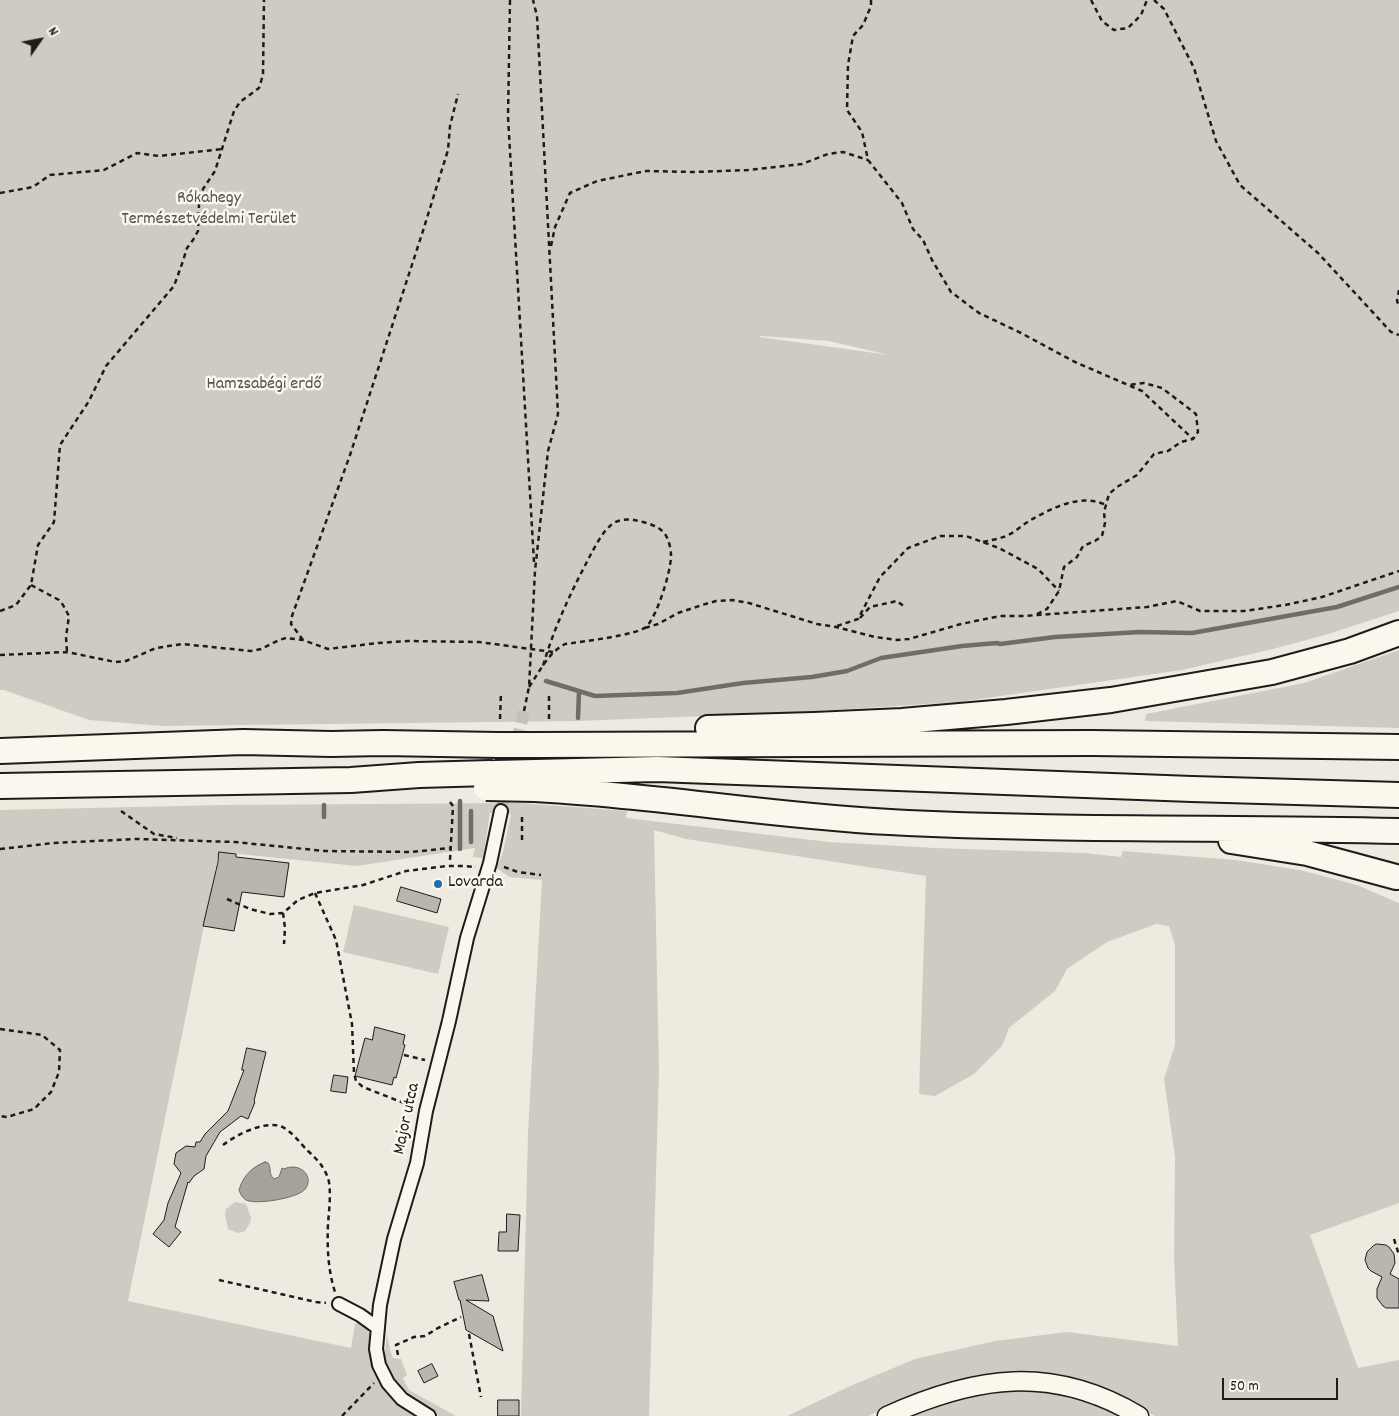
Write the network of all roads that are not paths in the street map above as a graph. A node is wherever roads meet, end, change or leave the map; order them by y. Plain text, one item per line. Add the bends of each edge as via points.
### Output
1 (1399, 633) edge
2 (565, 745) junction
3 (1399, 747) edge
4 (0, 751) edge
5 (536, 781) junction
6 (0, 786) edge
7 (1399, 795) edge
8 (502, 811) tunnel mouth
9 (1037, 827) junction
10 (1399, 831) edge
11 (1396, 877) dead end
12 (339, 1304) road end
13 (378, 1328) junction
14 (428, 1416) edge
15 (887, 1416) edge
16 (1139, 1416) edge

1 - 2 highway via 1272,672 1111,700 902,721 638,729
2 - 3 highway via 1101,743
2 - 4 highway, bridge via 243,742
5 - 6 highway, bridge via 419,775 351,780
5 - 7 highway via 657,769
5 - 9 highway via 581,791 813,816
8 - 13 street, Major utca via 467,938 417,1163 394,1239
9 - 10 highway
9 - 11 highway via 1258,844 1307,853
12 - 13 street
13 - 14 street, Major utca via 378,1365 388,1383 402,1399
15 - 16 main road via 965,1388 1014,1381 1071,1387 1104,1398

